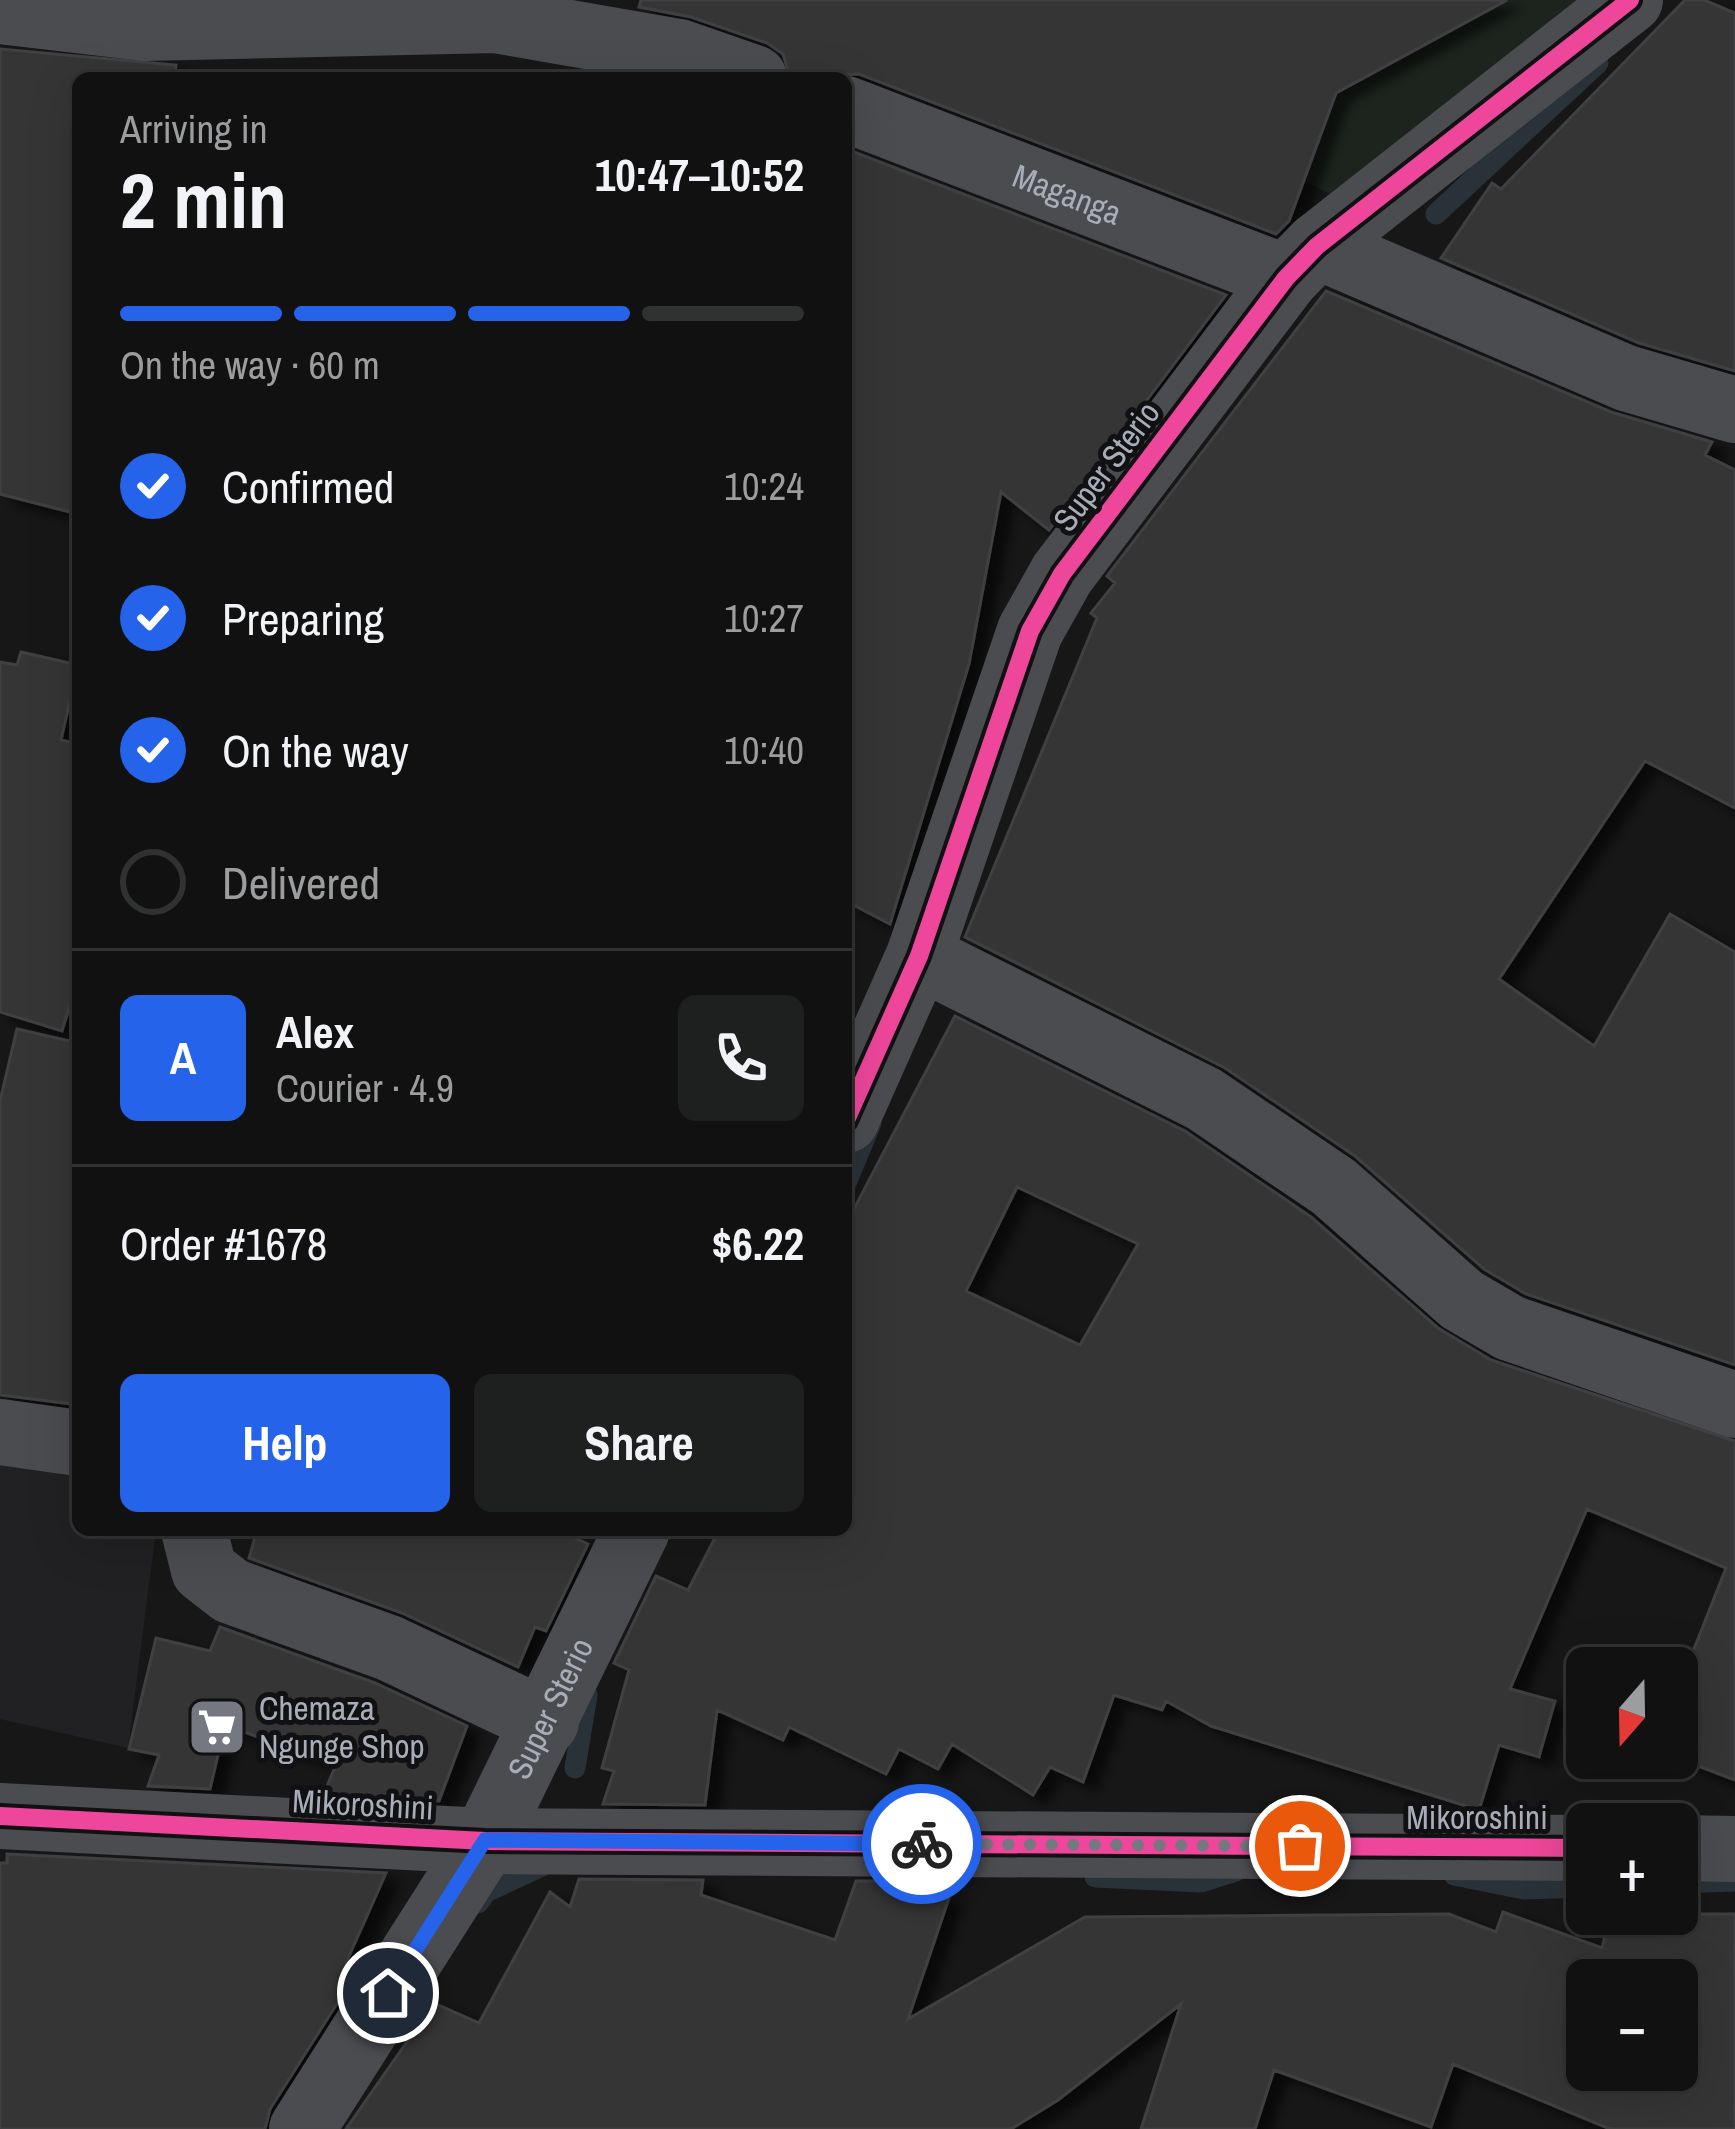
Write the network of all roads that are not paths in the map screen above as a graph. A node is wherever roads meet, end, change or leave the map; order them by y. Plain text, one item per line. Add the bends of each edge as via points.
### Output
1 (1630, 0) edge
2 (0, 11) edge
3 (737, 72) edge
4 (852, 111) edge
5 (1301, 262) junction
6 (1735, 410) edge
7 (919, 956) junction
8 (852, 1107) edge
9 (1735, 1405) edge
10 (0, 1432) edge
11 (72, 1442) edge
12 (196, 1536) edge
13 (634, 1536) edge
14 (547, 1722) junction
15 (0, 1816) edge
16 (485, 1840) junction
17 (1566, 1848) edge
18 (1698, 1848) edge
19 (1735, 1849) edge
20 (302, 2129) edge

1 - 5 street, Super Sterio
2 - 3 street via 144,28 495,20 679,52
4 - 5 street, Maganga
5 - 6 street, Maganga
5 - 7 street, Super Sterio via 1062,574 1030,631
7 - 8 street, Super Sterio
7 - 9 street via 1204,1099 1334,1187 1462,1300 1510,1328
10 - 11 street
12 - 14 street via 204,1570 231,1591 389,1648
13 - 14 street, Super Sterio
14 - 16 street, Super Sterio
15 - 16 street, Mikoroshini
16 - 17 street, Mikoroshini
16 - 20 street, Super Sterio
18 - 19 street

